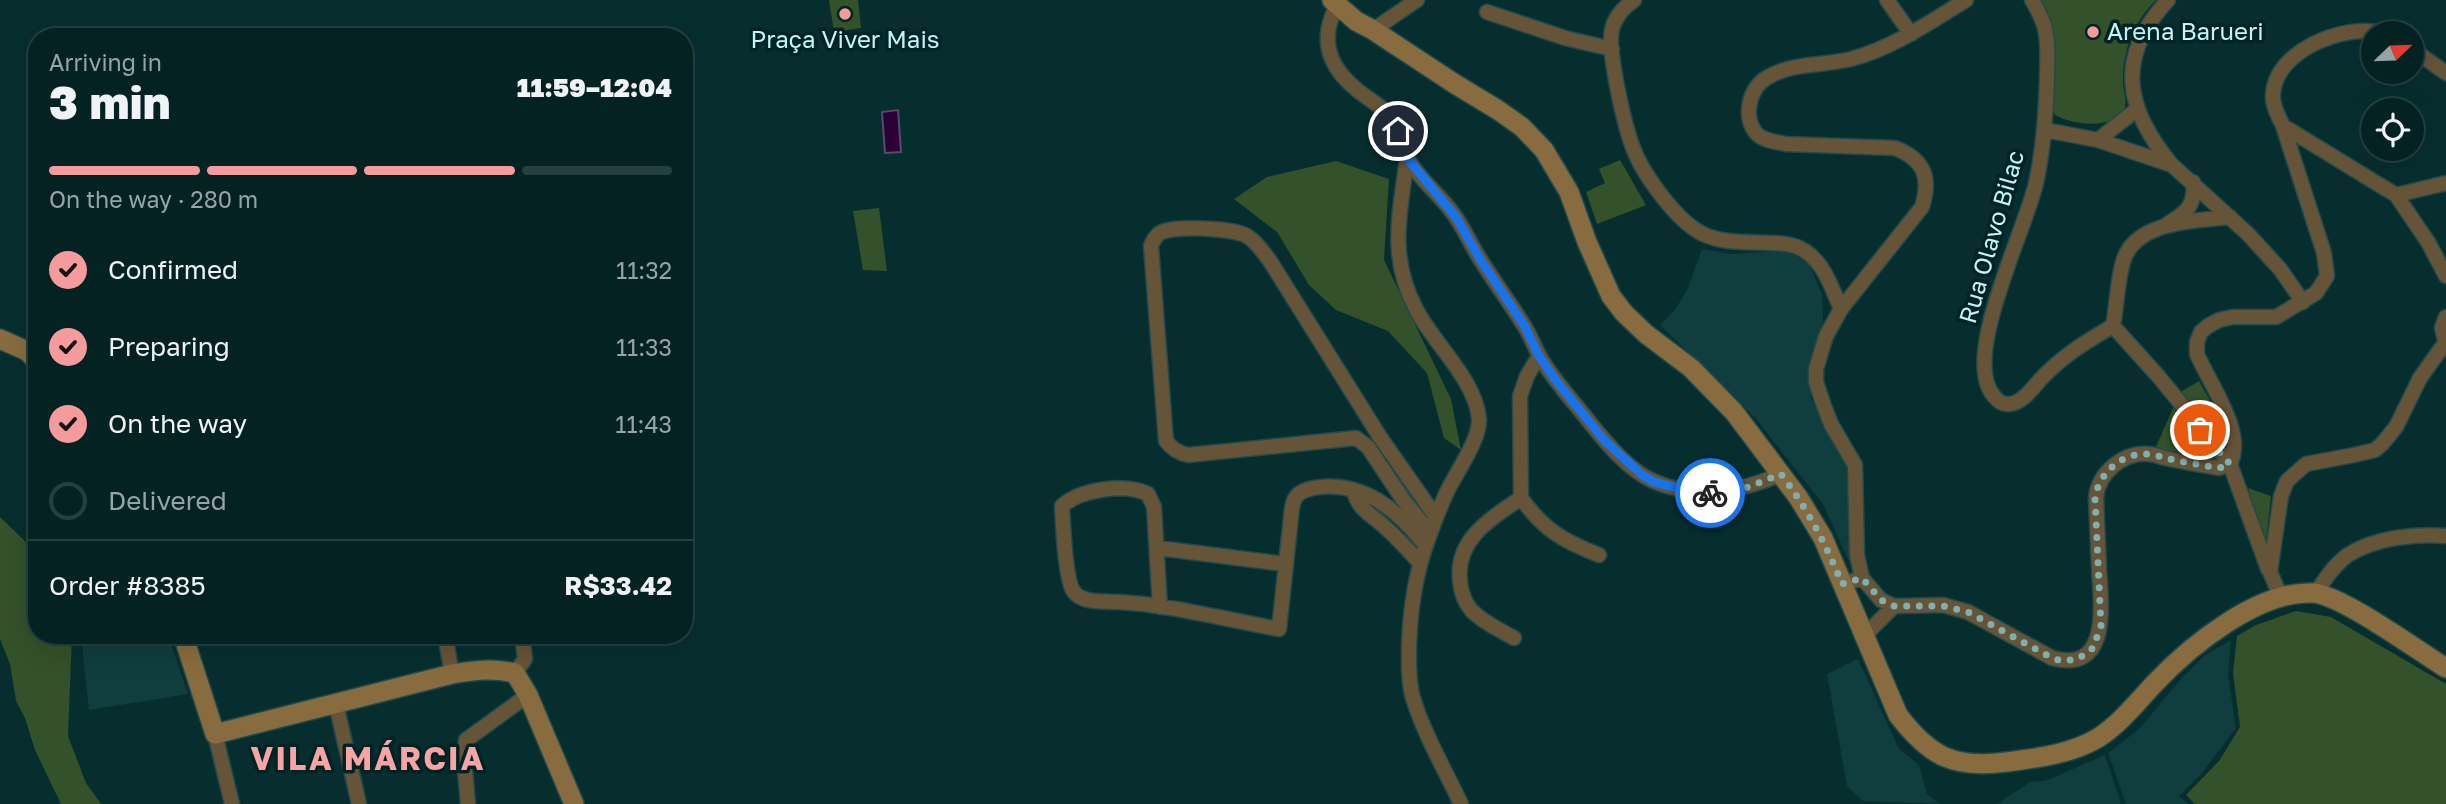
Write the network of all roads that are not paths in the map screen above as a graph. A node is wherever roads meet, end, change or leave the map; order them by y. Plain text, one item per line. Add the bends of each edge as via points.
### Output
1 (1417, 0) edge
2 (1634, 0) edge
3 (1887, 0) edge
4 (1966, 0) edge
5 (2032, 0) edge
6 (2168, 0) edge
7 (1334, 3) edge
8 (1487, 12) dead end
9 (1373, 30) junction
10 (2361, 31) edge
11 (1911, 34) junction
12 (1612, 49) junction
13 (2424, 57) edge
14 (2446, 73) edge
15 (2136, 110) junction
16 (2283, 126) junction
17 (2144, 127) junction
18 (2045, 130) junction
19 (2098, 140) junction
20 (2126, 148) junction
21 (1407, 158) junction
22 (2172, 165) junction
23 (2193, 182) junction
24 (2446, 183) edge
25 (2396, 195) junction
26 (2230, 218) junction
27 (2162, 228) junction
28 (2446, 276) edge
29 (2303, 302) junction
30 (1842, 309) junction
31 (2446, 317) edge
32 (2113, 326) junction
33 (0, 339) edge
34 (2445, 343) edge
35 (28, 352) edge
36 (1539, 356) junction
37 (1380, 437) junction
38 (1368, 447) junction
39 (2230, 464) junction
40 (1781, 474) junction
41 (1408, 478) junction
42 (1395, 488) junction
43 (1354, 492) junction
44 (1521, 498) junction
45 (1392, 509) junction
46 (1436, 517) junction
47 (2446, 522) edge
48 (1385, 527) junction
49 (2439, 536) edge
50 (1428, 539) junction
51 (1158, 548) junction
52 (1600, 555) dead end
53 (1419, 562) junction
54 (1284, 564) junction
55 (2270, 572) junction
56 (1862, 578) junction
57 (1842, 584) junction
58 (2316, 593) junction
59 (2281, 597) junction
60 (1894, 606) junction
61 (1160, 607) junction
62 (1863, 636) junction
63 (1514, 638) dead end
64 (186, 644) edge
65 (447, 644) edge
66 (523, 644) edge
67 (2446, 668) edge
68 (515, 673) junction
69 (452, 674) junction
70 (528, 695) junction
71 (336, 704) junction
72 (215, 734) junction
73 (232, 804) edge
74 (359, 804) edge
75 (468, 804) edge
76 (574, 804) edge
77 (1461, 804) edge

1 - 9 street
2 - 12 street via 1618,15
3 - 11 street
4 - 11 street
5 - 18 street, Rua Olavo Bilac via 2046,32
6 - 15 street via 2155,13 2135,54
7 - 9 main road
7 - 21 street via 1327,30 1331,56 1344,77 1393,121
8 - 12 street
9 - 40 main road via 1499,110 1539,144 1569,192 1611,296 1646,334 1691,368 1734,412
10 - 16 street via 2312,45 2278,76 2273,98
11 - 30 street via 1853,58 1793,67 1767,78 1750,98 1751,122 1757,134 1769,140 1895,148 1908,153 1922,169 1926,180 1922,207
12 - 30 street via 1632,146 1665,199 1709,238 1803,249 1823,270
13 - 14 street
15 - 17 street
15 - 19 street
16 - 25 street
16 - 29 street via 2327,266 2327,276 2316,293
17 - 20 street
17 - 22 street
18 - 19 street
18 - 32 street, Rua Olavo Bilac via 2036,185 1985,344 1986,384 1999,401 2016,402 2061,359
19 - 20 street
20 - 22 street
21 - 36 street via 1456,217
21 - 46 street via 1397,227 1403,278 1417,312 1467,384 1479,417 1471,446
22 - 23 street
23 - 26 street
23 - 27 street via 2189,207
24 - 25 street
25 - 28 street
26 - 27 street
26 - 29 street via 2280,269
27 - 32 street via 2139,237 2126,253
29 - 39 street via 2276,317 2232,317 2201,332 2197,354 2235,441
30 - 56 street via 1826,335 1816,382 1831,424 1855,465 1857,555
31 - 34 street via 2442,328
32 - 39 street
33 - 35 main road
34 - 55 street via 2382,444 2375,450 2306,464 2287,481
36 - 40 street via 1605,441 1654,482 1714,493 1743,489
36 - 44 street via 1520,396
37 - 38 street
37 - 38 street via 1270,261 1250,237 1229,229 1169,229 1154,238 1166,441 1171,447 1188,455 1350,438
37 - 41 street
38 - 42 street
39 - 55 street
39 - 60 street via 2219,468 2149,454 2123,459 2108,470 2095,498 2101,626 2093,648 2078,659 2052,658 1968,612 1943,606
40 - 57 main road via 1823,538
41 - 42 street
41 - 46 street
42 - 50 street
43 - 45 street via 1375,496
43 - 48 street via 1364,511
43 - 54 street via 1330,485 1296,496
44 - 52 street via 1551,532
44 - 63 street via 1467,543 1459,567 1462,596 1470,609
45 - 48 street
45 - 50 street
46 - 50 street
47 - 49 street
48 - 53 street
49 - 58 street via 2387,541 2350,554
50 - 53 street
51 - 54 street
51 - 61 street
51 - 61 street via 1154,507 1148,494 1110,489 1076,497 1062,506 1074,593 1091,600
53 - 77 street via 1410,606 1412,696
54 - 61 street via 1279,629
55 - 59 street
56 - 57 street
56 - 60 street via 1881,600
57 - 62 main road
58 - 59 main road
58 - 67 main road via 2358,612
59 - 62 main road via 2207,637 2096,739 2051,755 1998,763 1955,762 1916,738 1898,715
60 - 62 street
64 - 72 main road
65 - 69 street
66 - 68 street via 525,659
68 - 69 main road via 479,669
68 - 70 main road
69 - 71 main road
70 - 75 street via 466,740
70 - 76 main road
71 - 72 main road
71 - 74 street
72 - 73 street

